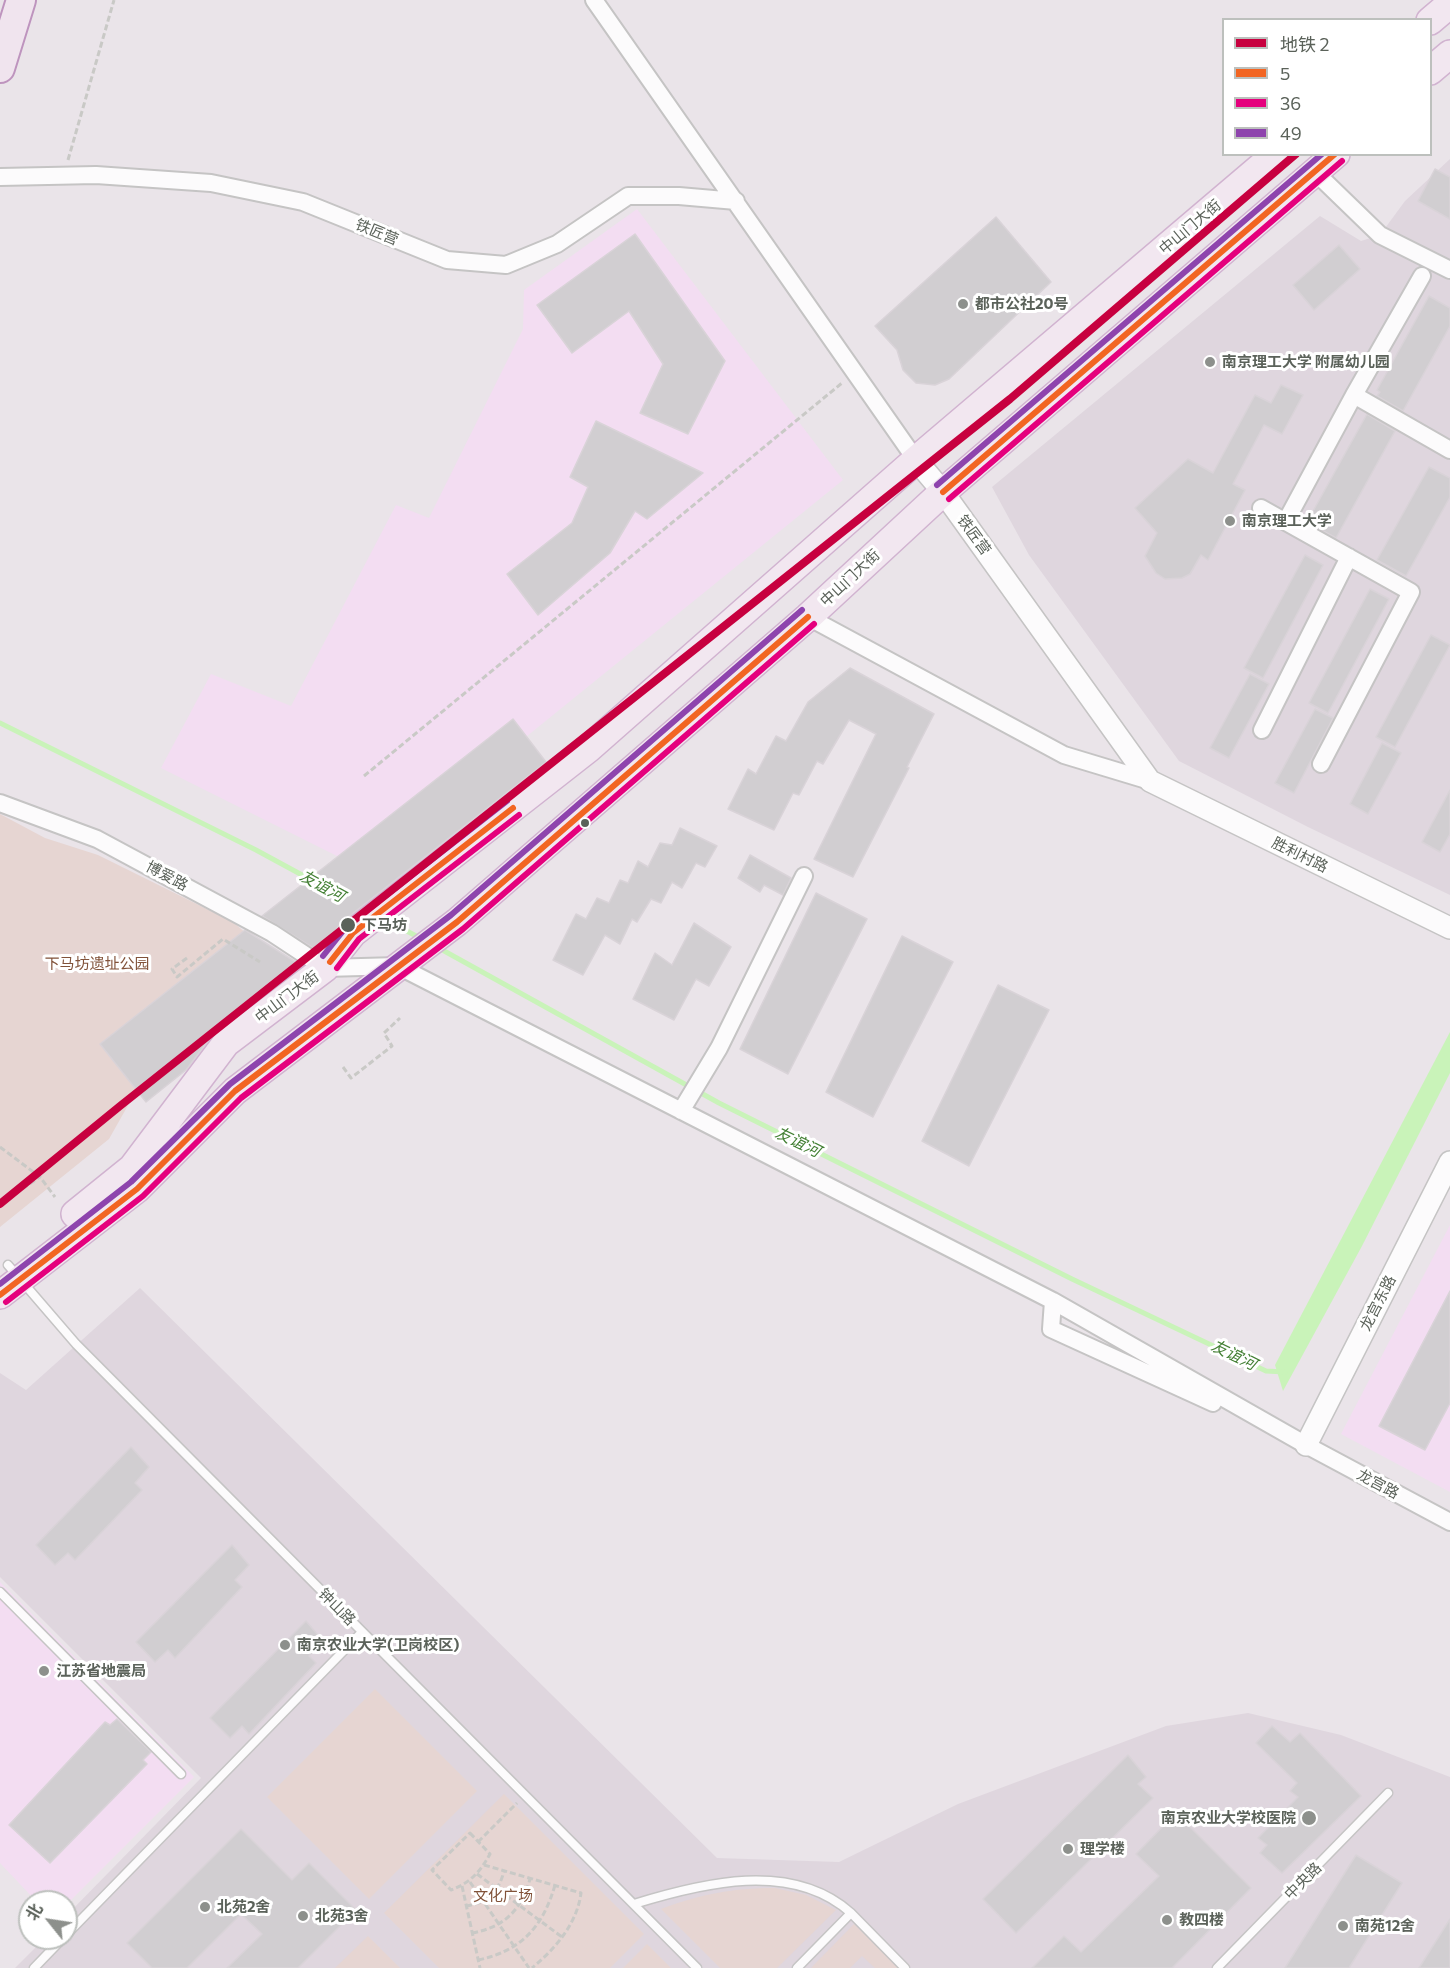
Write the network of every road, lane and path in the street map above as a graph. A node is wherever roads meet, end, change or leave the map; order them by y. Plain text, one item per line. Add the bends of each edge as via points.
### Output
1 (21, 0) edge
2 (114, 0) edge
3 (594, 0) edge
4 (1450, 4) edge
5 (1432, 20) edge
6 (1450, 54) edge
7 (0, 68) edge
8 (1432, 70) edge
9 (1274, 156) edge
10 (1334, 156) edge
11 (1316, 173) junction
12 (64, 176) junction
13 (0, 177) edge
14 (736, 201) junction
15 (1450, 270) edge
16 (1422, 276) dead end
17 (856, 372) junction
18 (1354, 394) junction
19 (1450, 450) edge
20 (916, 460) junction
21 (943, 492) junction
22 (1261, 508) dead end
23 (1286, 521) junction
24 (1349, 557) junction
25 (808, 617) junction
26 (1262, 730) dead end
27 (1321, 764) dead end
28 (364, 776) dead end
29 (1150, 781) junction
30 (0, 803) edge
31 (804, 876) dead end
32 (1450, 928) edge
33 (187, 958) dead end
34 (260, 962) dead end
35 (398, 966) junction
36 (325, 968) junction
37 (400, 1018) dead end
38 (343, 1067) dead end
39 (684, 1105) junction
40 (0, 1147) edge
41 (1450, 1162) edge
42 (40, 1177) junction
43 (55, 1197) dead end
44 (0, 1204) edge
45 (7, 1278) edge
46 (1053, 1301) junction
47 (1306, 1445) junction
48 (1450, 1522) edge
49 (0, 1593) edge
50 (362, 1632) junction
51 (181, 1774) dead end
52 (1388, 1793) dead end
53 (524, 1796) junction
54 (478, 1842) junction
55 (484, 1865) junction
56 (504, 1871) junction
57 (477, 1874) junction
58 (530, 1878) junction
59 (470, 1882) junction
60 (555, 1885) junction
61 (462, 1886) junction
62 (497, 1889) junction
63 (483, 1901) junction
64 (634, 1904) junction
65 (519, 1905) junction
66 (466, 1906) junction
67 (851, 1913) junction
68 (540, 1921) junction
69 (78, 1924) edge
70 (499, 1925) junction
71 (472, 1933) junction
72 (562, 1937) junction
73 (514, 1947) junction
74 (52, 1950) edge
75 (478, 1960) junction
76 (34, 1968) edge
77 (480, 1968) edge
78 (530, 1968) edge
79 (697, 1968) edge
80 (797, 1968) edge
81 (905, 1968) edge
82 (1217, 1968) edge

1 - 7 highway
2 - 12 path
3 - 14 street, 铁匠营
4 - 5 main road
6 - 8 main road
9 - 20 main road, 中山门大街
10 - 11 main road, 中山门大街
11 - 15 street via 1380,235
11 - 21 main road, 中山门大街
12 - 13 street, 铁匠营
12 - 14 street, 铁匠营 via 211,183 303,202 447,260 506,265 557,243 628,196
14 - 17 street, 铁匠营
16 - 18 street
17 - 20 street, 铁匠营
17 - 28 path
18 - 19 street
18 - 23 street
20 - 21 street, 铁匠营
20 - 36 main road, 中山门大街 via 588,749 353,933
21 - 25 main road, 中山门大街
21 - 29 street, 铁匠营
22 - 23 street
23 - 24 street
24 - 26 street
24 - 27 street via 1412,592
25 - 29 street via 1064,755
25 - 35 main road, 中山门大街 via 457,922
29 - 32 street, 胜利村路
30 - 36 street, 博爱路 via 97,839 272,933
31 - 39 street via 719,1048
33 - 34 path via 172,969 177,977 223,939
35 - 36 street
35 - 39 street
35 - 45 main road, 中山门大街 via 235,1090 137,1189
36 - 45 main road, 中山门大街 via 226,1043 132,1168
37 - 38 path via 384,1033 392,1046 351,1078
39 - 46 street
40 - 42 path
41 - 47 street, 龙宫东路
42 - 43 path
42 - 44 path
45 - 50 lane, 钟山路
46 - 47 street
46 - 47 street via 1051,1329
47 - 48 street, 龙宫路
49 - 51 lane
50 - 53 lane, 钟山路
50 - 69 lane
52 - 82 lane, 中央路
53 - 54 path
53 - 64 lane, 钟山路
54 - 55 path via 490,1854
54 - 61 path via 470,1833 432,1870 451,1890
55 - 56 path
55 - 57 path
56 - 58 path
56 - 62 path
57 - 59 path
57 - 62 path
58 - 60 path
58 - 65 path
59 - 61 path
59 - 63 path
60 - 68 path
60 - 72 path via 581,1893 576,1914
61 - 66 path
62 - 63 path
62 - 65 path
63 - 66 path
63 - 70 path
64 - 67 lane via 703,1886 761,1881 800,1885 826,1895
64 - 79 lane, 钟山路
65 - 68 path
65 - 70 path
66 - 71 path
67 - 80 lane
67 - 81 lane
68 - 72 path
68 - 73 path
70 - 71 path
70 - 73 path
71 - 75 path
72 - 78 path
73 - 75 path
73 - 78 path
74 - 76 lane
75 - 77 path

